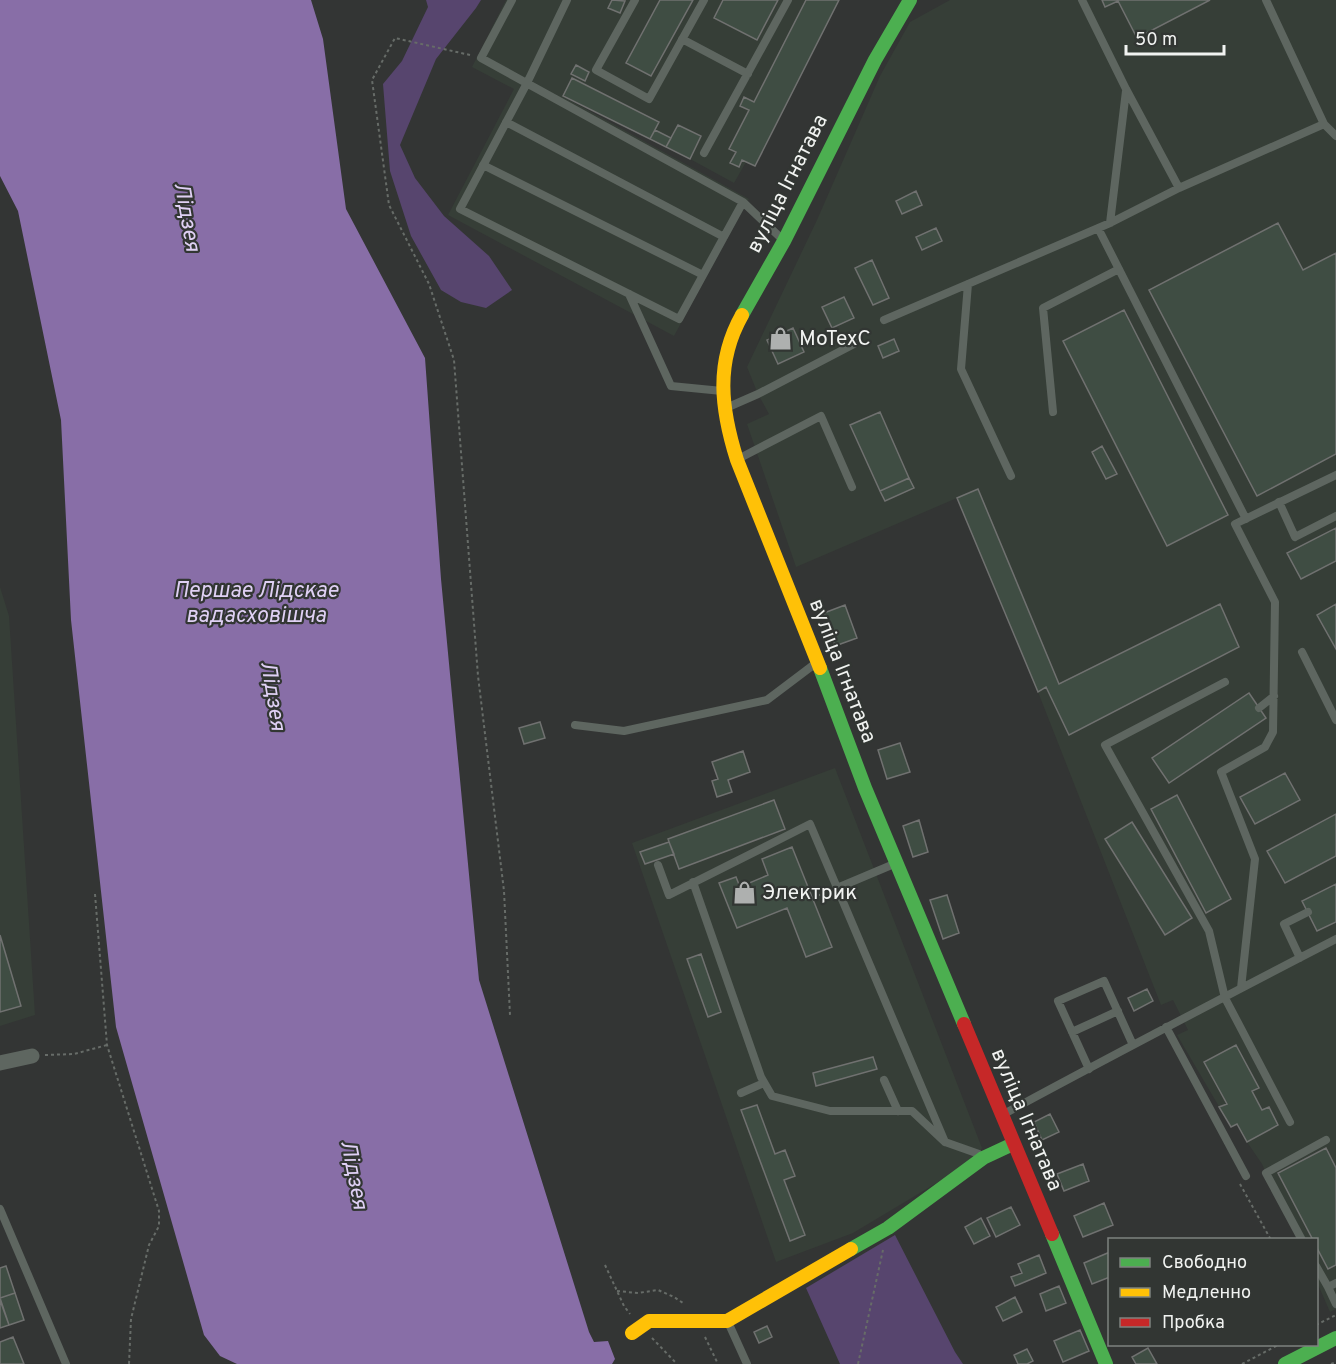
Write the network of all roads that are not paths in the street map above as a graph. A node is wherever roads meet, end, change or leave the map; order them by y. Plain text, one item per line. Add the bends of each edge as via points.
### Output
1 (512, 0) edge
2 (567, 0) edge
3 (634, 0) edge
4 (704, 0) edge
5 (788, 0) edge
6 (1082, 0) edge
7 (1266, 0) edge
8 (906, 4) edge
9 (682, 39) junction
10 (748, 74) junction
11 (527, 83) junction
12 (1126, 89) junction
13 (506, 122) junction
14 (1324, 124) junction
15 (1336, 136) edge
16 (704, 153) dead end
17 (483, 165) junction
18 (1179, 188) junction
19 (743, 202) junction
20 (1110, 223) junction
21 (1098, 228) junction
22 (724, 237) junction
23 (784, 241) junction
24 (1119, 269) junction
25 (703, 275) junction
26 (968, 284) junction
27 (629, 294) junction
28 (884, 320) dead end
29 (856, 343) dead end
30 (723, 392) junction
31 (724, 409) junction
32 (1053, 412) dead end
33 (737, 460) junction
34 (1336, 475) edge
35 (1011, 476) dead end
36 (852, 487) dead end
37 (1280, 502) junction
38 (1336, 516) edge
39 (1246, 519) junction
40 (1302, 652) dead end
41 (818, 662) junction
42 (1225, 682) dead end
43 (1274, 696) junction
44 (1259, 708) dead end
45 (1336, 720) edge
46 (575, 724) dead end
47 (896, 863) junction
48 (658, 865) dead end
49 (693, 882) junction
50 (837, 888) junction
51 (1308, 912) dead end
52 (1336, 939) edge
53 (1300, 958) junction
54 (1241, 988) junction
55 (1225, 998) junction
56 (1118, 1011) junction
57 (1166, 1027) junction
58 (1072, 1032) junction
59 (1133, 1045) junction
60 (33, 1056) road end
61 (0, 1063) edge
62 (1089, 1069) junction
63 (884, 1080) dead end
64 (764, 1083) junction
65 (741, 1093) dead end
66 (898, 1111) junction
67 (1001, 1116) junction
68 (1290, 1122) dead end
69 (1326, 1140) dead end
70 (945, 1142) junction
71 (1013, 1144) junction
72 (982, 1158) junction
73 (1242, 1179) road end
74 (0, 1209) edge
75 (1301, 1238) edge
76 (1318, 1268) edge
77 (1336, 1283) edge
78 (1328, 1287) junction
79 (1336, 1304) edge
80 (728, 1321) junction
81 (632, 1333) dead end
82 (1336, 1338) edge
83 (66, 1364) edge
84 (747, 1364) edge
85 (1106, 1364) edge
86 (1285, 1364) edge

1 - 11 lane via 482,58
2 - 11 lane
3 - 9 lane via 596,70 649,99
4 - 9 lane
5 - 10 lane
6 - 12 lane
7 - 14 lane
8 - 23 street, вуліца Ігнатава
9 - 10 lane
10 - 16 lane
11 - 13 lane
11 - 19 lane
12 - 18 lane
12 - 20 lane
13 - 17 lane
13 - 22 lane
14 - 15 lane
14 - 18 lane
17 - 25 lane
17 - 27 lane via 460,209
18 - 20 lane
19 - 22 lane
19 - 23 lane
20 - 21 lane
21 - 24 lane
21 - 26 lane
22 - 25 lane
23 - 30 street, вуліца Ігнатава via 735,328 724,364
24 - 32 lane via 1043,308
24 - 39 lane
25 - 27 lane via 679,319
26 - 28 lane
26 - 35 lane via 961,369
27 - 30 lane via 671,386
29 - 31 lane
30 - 31 street, вуліца Ігнатава
31 - 33 street, вуліца Ігнатава
33 - 36 lane via 821,416
33 - 41 street, вуліца Ігнатава
34 - 37 lane
37 - 38 lane via 1295,537
37 - 39 lane
39 - 43 lane via 1235,524 1275,602
40 - 45 lane
41 - 46 lane via 767,700 624,731
41 - 47 street, вуліца Ігнатава
42 - 55 lane via 1106,745 1209,931
43 - 44 lane
43 - 54 lane via 1273,732 1265,747 1221,772 1254,859
47 - 50 lane
47 - 67 street, вуліца Ігнатава
48 - 49 lane via 669,895
49 - 50 lane via 810,824
49 - 64 lane
50 - 70 lane
51 - 53 lane via 1284,924
52 - 53 lane
53 - 54 lane
54 - 55 lane
55 - 57 lane
55 - 68 lane
56 - 58 lane
56 - 58 lane via 1104,981 1058,1001
56 - 59 lane
57 - 59 lane
57 - 73 lane
58 - 62 lane
59 - 62 lane
60 - 61 street
62 - 67 lane
63 - 66 lane
64 - 65 lane
64 - 66 lane via 772,1096 830,1111
66 - 70 lane via 912,1111
67 - 71 street, вуліца Ігнатава
69 - 75 lane via 1266,1173
70 - 72 lane
71 - 72 street
71 - 85 street, вуліца Ігнатава
72 - 80 street via 888,1228
74 - 83 lane
76 - 78 lane
77 - 78 lane
78 - 79 lane
80 - 81 street via 649,1321
80 - 84 lane
82 - 86 street

